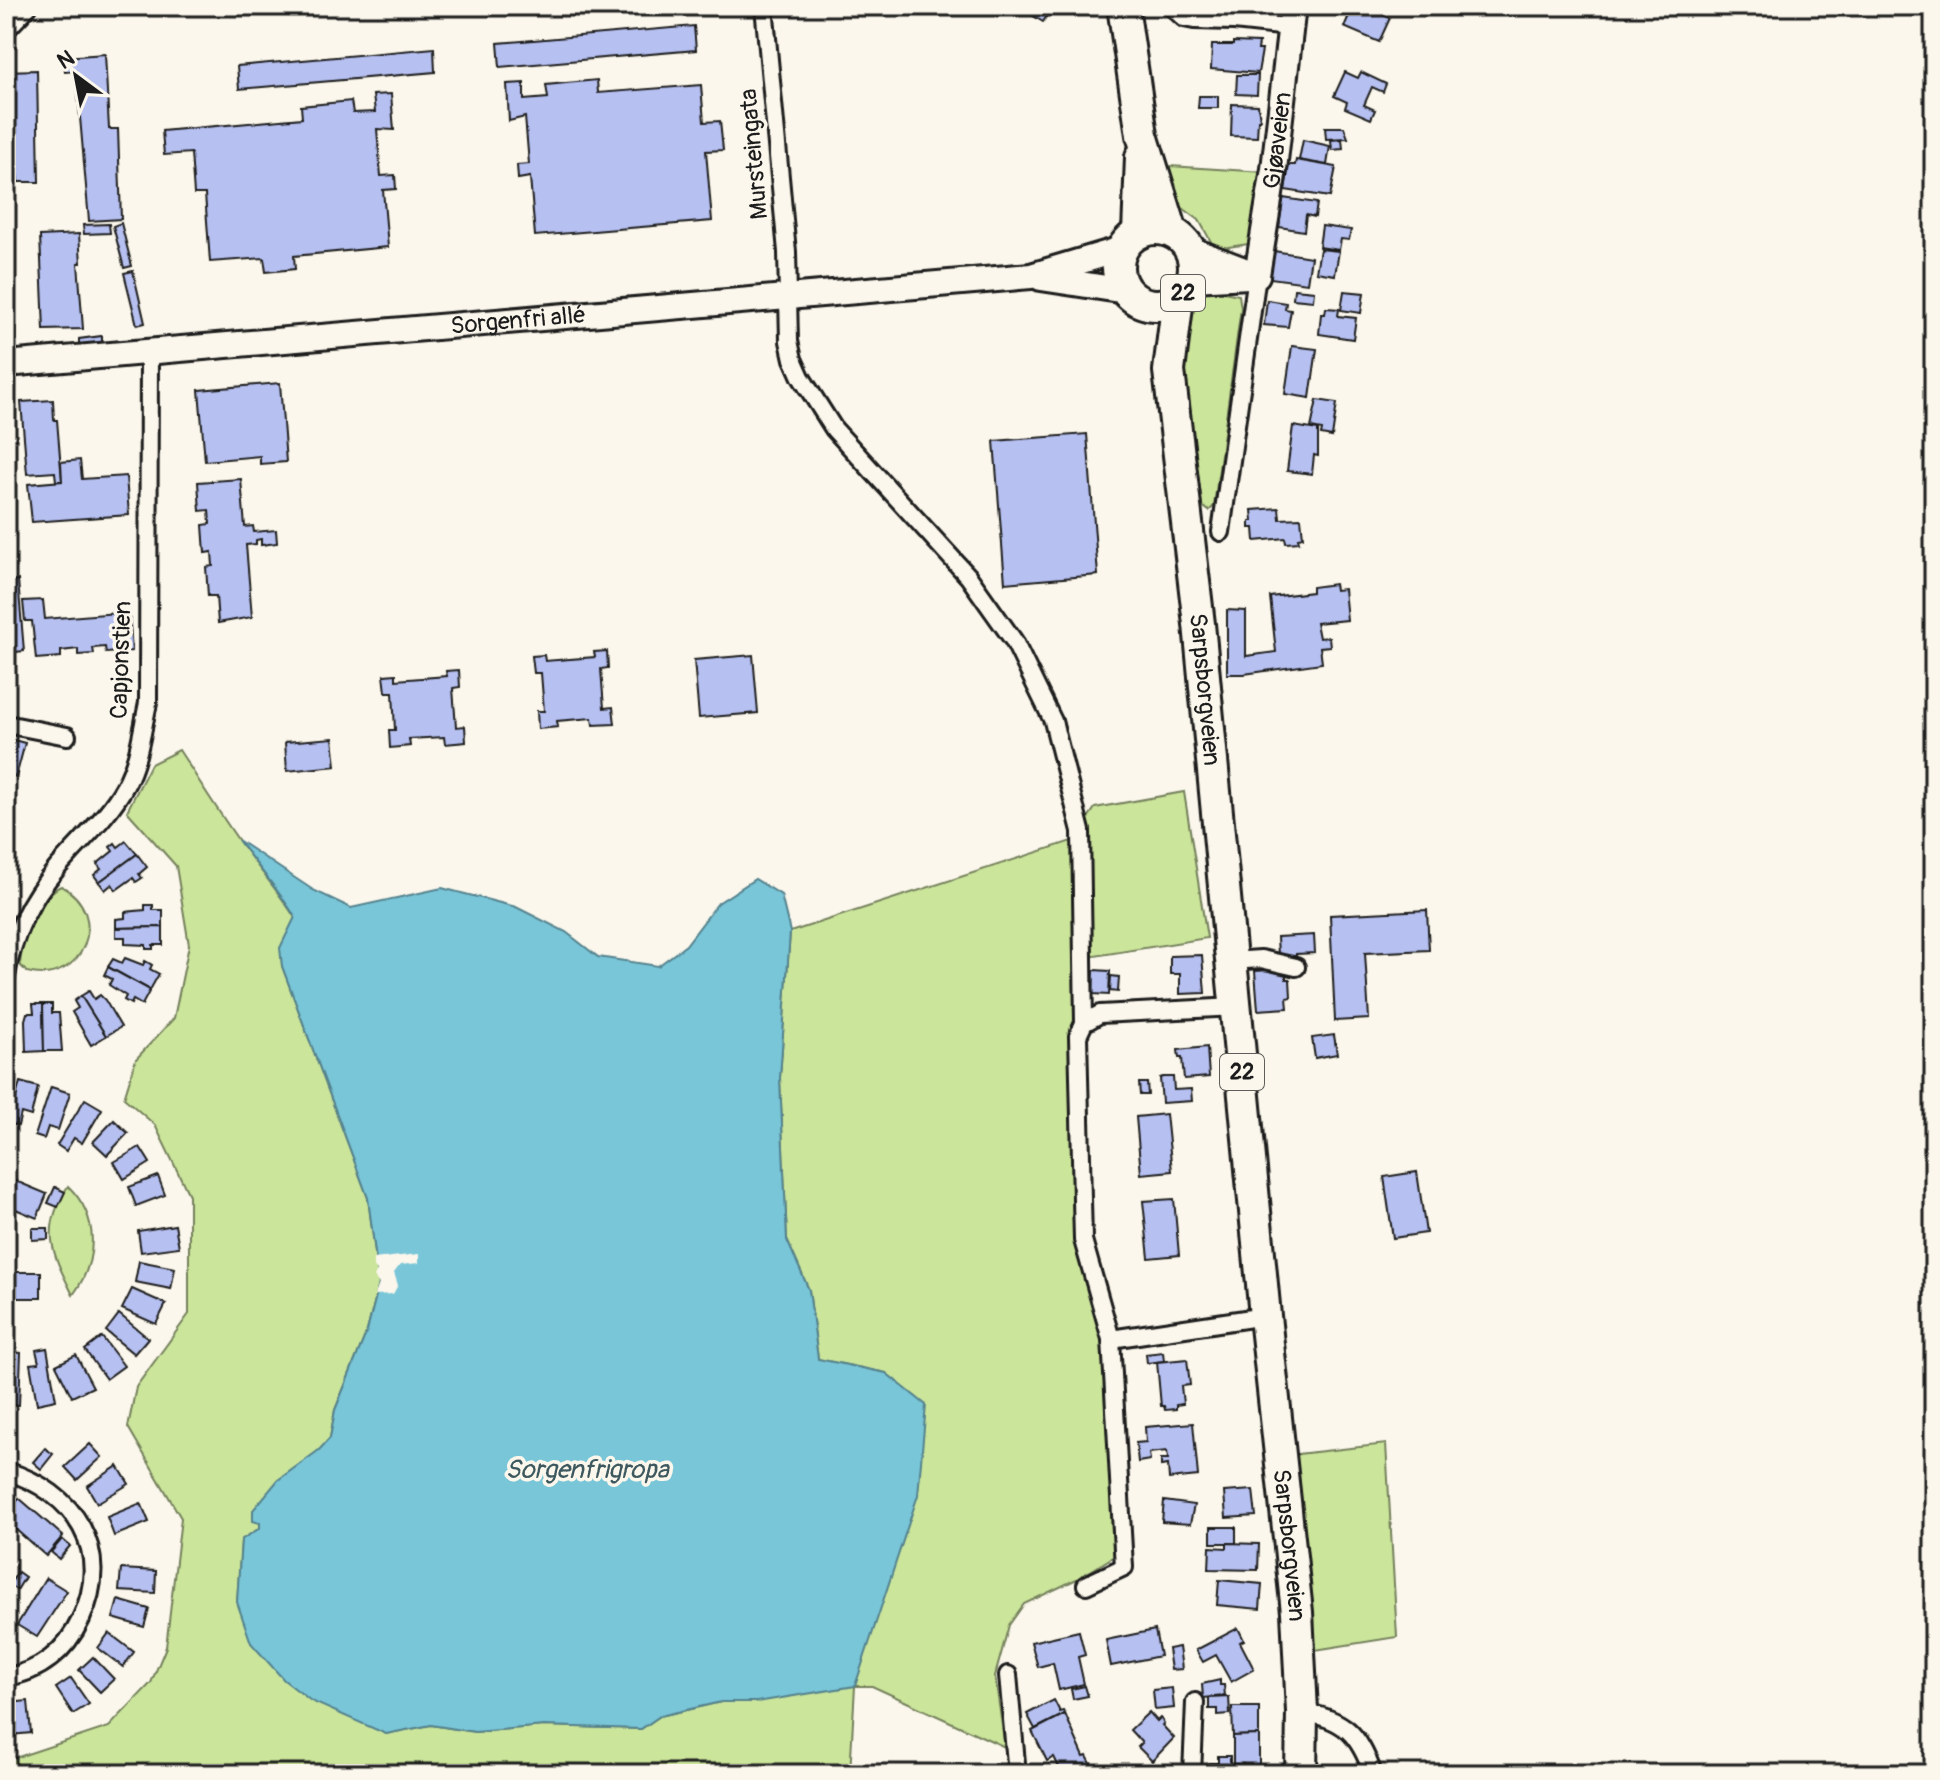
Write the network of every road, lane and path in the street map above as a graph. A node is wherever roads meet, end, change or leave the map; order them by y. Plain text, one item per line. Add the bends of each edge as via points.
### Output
1 (29, 6) edge
2 (764, 6) edge
3 (1123, 6) edge
4 (1171, 6) edge
5 (1291, 17) edge
6 (6, 30) edge
7 (1142, 135) junction
8 (1180, 240) junction
9 (1130, 241) junction
10 (1257, 275) junction
11 (1031, 276) junction
12 (1185, 288) junction
13 (1134, 296) junction
14 (788, 297) junction
15 (149, 353) junction
16 (6, 364) edge
17 (1169, 371) junction
18 (1221, 532) dead end
19 (6, 724) edge
20 (67, 736) dead end
21 (1231, 961) junction
22 (1296, 967) dead end
23 (6, 977) edge
24 (1236, 1007) junction
25 (1084, 1023) junction
26 (1265, 1316) junction
27 (1111, 1339) junction
28 (6, 1471) edge
29 (1086, 1585) dead end
30 (1008, 1675) dead end
31 (6, 1677) edge
32 (1195, 1702) dead end
33 (1302, 1712) junction
34 (1017, 1774) edge
35 (1192, 1774) edge
36 (1301, 1774) edge
37 (1373, 1774) edge

1 - 6 street
2 - 14 street, Mursteingata
3 - 7 highway, 22
4 - 5 street via 1194,20
5 - 10 street, Gjøaveien
7 - 8 highway, 22
7 - 9 highway, 22
8 - 9 highway via 1149,229
8 - 10 street
8 - 12 highway, 22 via 1194,269
9 - 11 street
9 - 13 highway, 22 via 1118,272
10 - 12 street
10 - 18 street, Gjøaveien
11 - 13 street
11 - 14 street, Sorgenfri allé
12 - 13 highway, 22 via 1166,303 1153,305
12 - 17 highway, Sarpsborgveien / 22
13 - 17 highway, Sarpsborgveien / 22
14 - 15 street, Sorgenfri allé
14 - 25 street, Mursteingata via 789,341 801,377 834,429 968,576 1014,641 1053,721 1081,831
15 - 16 street, Sorgenfri allé
15 - 23 street, Capjonstien via 148,703 136,759 110,809 37,895 10,954
17 - 21 highway, Sarpsborgveien / 22
19 - 20 street
21 - 22 street via 1261,959
21 - 24 highway, Sarpsborgveien / 22
24 - 25 street via 1100,1014
24 - 26 highway, Sarpsborgveien / 22
25 - 27 street via 1078,1036 1083,1240
26 - 27 street
26 - 33 highway, Sarpsborgveien / 22 via 1297,1612
27 - 29 street via 1124,1567
28 - 31 street via 49,1490 70,1509 84,1531 93,1571 90,1599 74,1634 43,1665
30 - 34 street
32 - 35 street
33 - 36 highway, Sarpsborgveien / 22
33 - 37 street via 1346,1727 1364,1747

